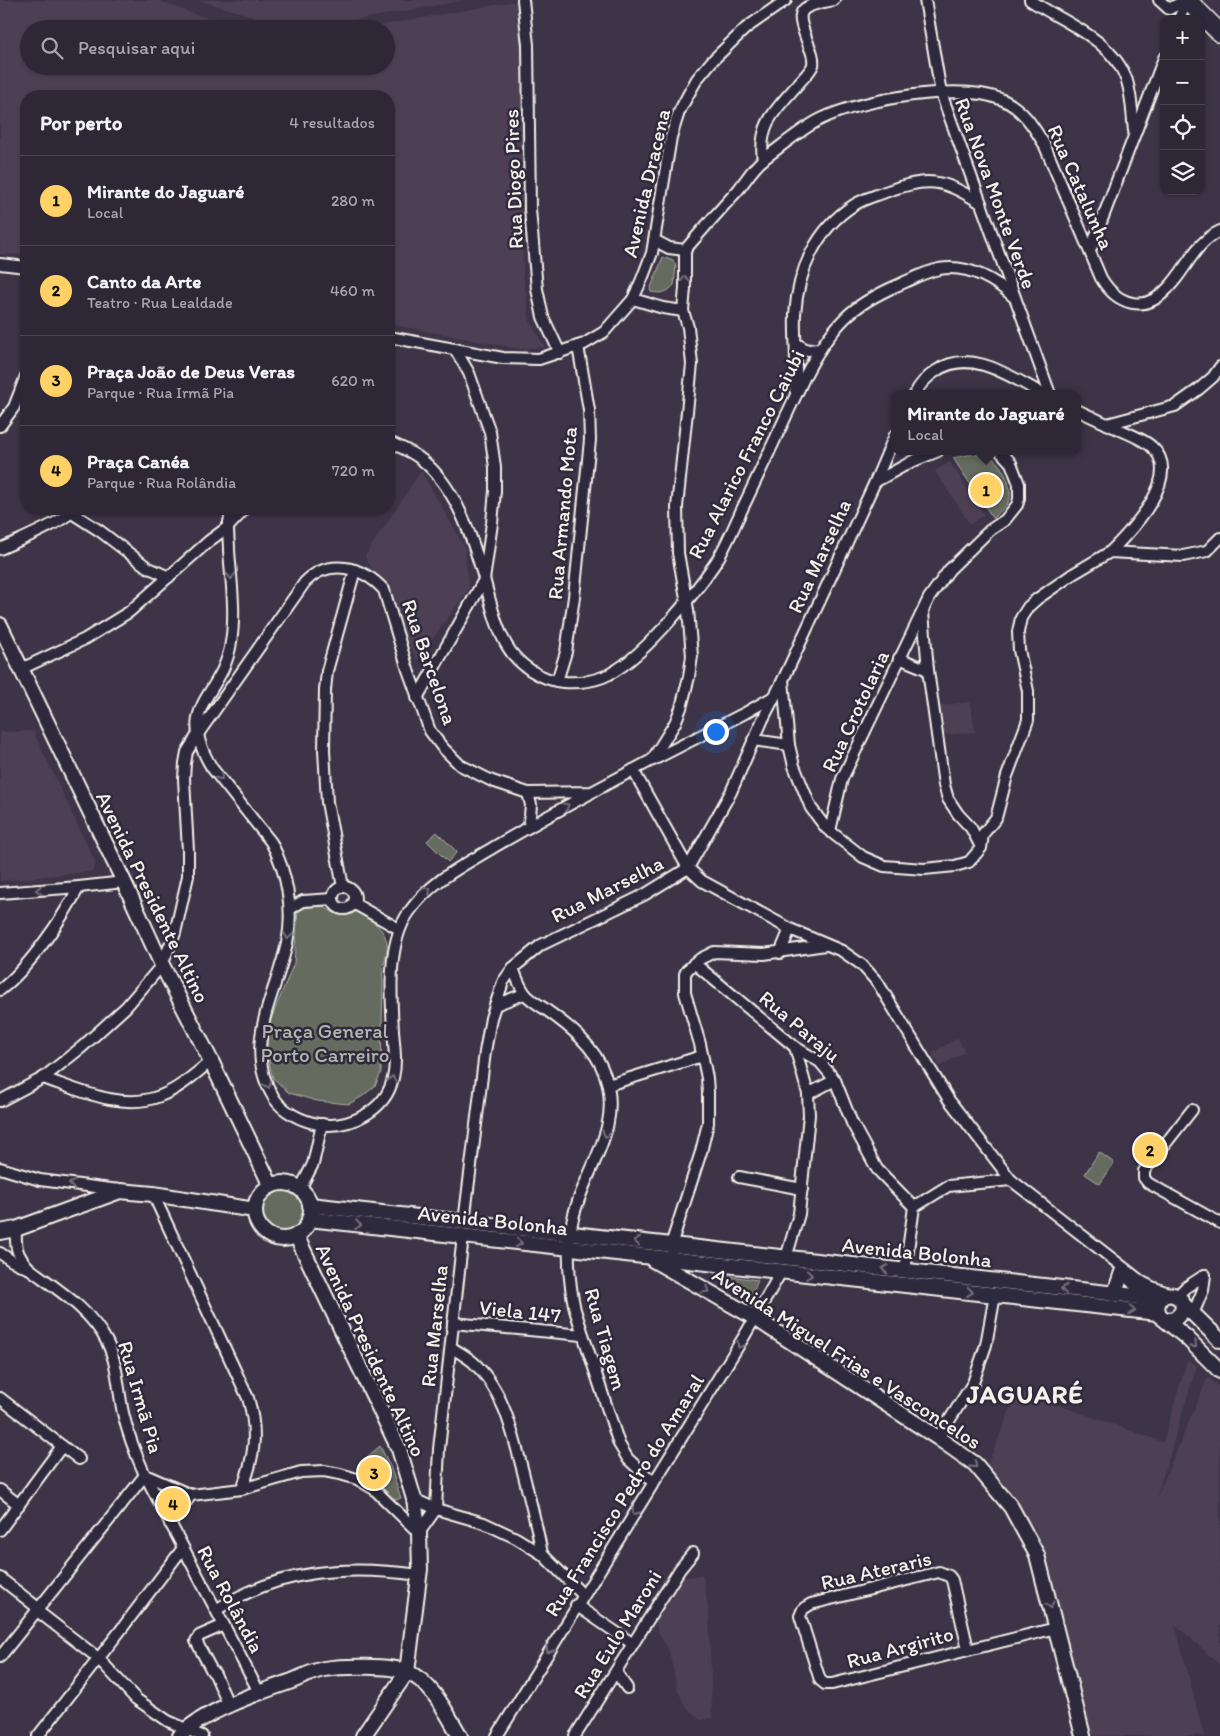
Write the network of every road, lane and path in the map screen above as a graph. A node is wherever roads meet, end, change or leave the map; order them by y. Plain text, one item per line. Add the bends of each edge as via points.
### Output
1 (523, 0) edge
2 (786, 0) edge
3 (834, 0) edge
4 (925, 0) edge
5 (1030, 0) edge
6 (1159, 0) edge
7 (1187, 0) edge
8 (1181, 15) edge
9 (1220, 33) edge
10 (1163, 60) edge
11 (941, 93) junction
12 (1134, 135) junction
13 (763, 160) junction
14 (981, 204) junction
15 (1220, 231) edge
16 (654, 240) junction
17 (685, 250) junction
18 (1090, 252) junction
19 (0, 264) edge
20 (20, 266) edge
21 (1014, 298) junction
22 (633, 300) junction
23 (683, 311) junction
24 (395, 338) edge
25 (796, 344) junction
26 (578, 346) junction
27 (455, 349) junction
28 (820, 349) junction
29 (560, 353) junction
30 (1220, 367) edge
31 (918, 390) edge
32 (1035, 390) edge
33 (1048, 390) edge
34 (20, 392) edge
35 (794, 398) junction
36 (1081, 412) edge
37 (1107, 424) junction
38 (0, 426) edge
39 (891, 444) edge
40 (395, 445) edge
41 (928, 455) edge
42 (1004, 455) edge
43 (875, 482) junction
44 (65, 515) edge
45 (78, 515) edge
46 (231, 515) edge
47 (239, 515) edge
48 (228, 527) junction
49 (1220, 538) edge
50 (0, 549) edge
51 (1110, 552) junction
52 (147, 567) junction
53 (355, 570) junction
54 (169, 577) junction
55 (484, 580) junction
56 (156, 589) junction
57 (687, 601) junction
58 (923, 610) junction
59 (0, 625) edge
60 (900, 658) junction
61 (21, 669) junction
62 (928, 670) junction
63 (783, 680) junction
64 (557, 681) junction
65 (774, 697) junction
66 (417, 698) junction
67 (198, 734) junction
68 (753, 740) junction
69 (790, 745) junction
70 (652, 760) junction
71 (633, 770) junction
72 (592, 792) junction
73 (528, 793) junction
74 (529, 827) junction
75 (830, 831) junction
76 (981, 848) junction
77 (688, 868) junction
78 (124, 882) junction
79 (79, 887) junction
80 (343, 887) junction
81 (0, 893) edge
82 (333, 899) junction
83 (353, 903) junction
84 (290, 909) junction
85 (399, 929) junction
86 (790, 929) junction
87 (825, 945) junction
88 (780, 953) junction
89 (694, 963) junction
90 (162, 965) junction
91 (513, 968) junction
92 (0, 990) edge
93 (524, 994) junction
94 (495, 1005) junction
95 (795, 1047) junction
96 (702, 1056) junction
97 (211, 1061) junction
98 (43, 1078) junction
99 (835, 1080) junction
100 (608, 1085) junction
101 (808, 1094) junction
102 (0, 1101) edge
103 (1192, 1110) dead end
104 (322, 1124) junction
105 (0, 1168) edge
106 (739, 1177) dead end
107 (1011, 1180) junction
108 (271, 1186) junction
109 (300, 1189) junction
110 (802, 1189) junction
111 (120, 1190) junction
112 (153, 1194) junction
113 (310, 1205) junction
114 (914, 1207) junction
115 (255, 1210) junction
116 (309, 1220) junction
117 (464, 1222) junction
118 (1220, 1223) edge
119 (16, 1229) junction
120 (0, 1232) edge
121 (570, 1234) junction
122 (296, 1235) junction
123 (463, 1236) junction
124 (671, 1245) junction
125 (570, 1248) junction
126 (0, 1253) edge
127 (648, 1257) joint
128 (786, 1258) junction
129 (674, 1265) junction
130 (1118, 1266) junction
131 (30, 1269) junction
132 (905, 1271) junction
133 (780, 1272) junction
134 (1112, 1294) junction
135 (995, 1295) junction
136 (1171, 1305) junction
137 (755, 1318) junction
138 (453, 1323) junction
139 (582, 1335) junction
140 (1220, 1340) edge
141 (451, 1347) junction
142 (1220, 1371) edge
143 (0, 1398) edge
144 (938, 1438) junction
145 (62, 1446) junction
146 (79, 1459) dead end
147 (145, 1475) junction
148 (653, 1482) junction
149 (242, 1488) junction
150 (0, 1490) edge
151 (191, 1495) junction
152 (414, 1499) junction
153 (19, 1505) junction
154 (436, 1509) junction
155 (170, 1524) junction
156 (0, 1530) edge
157 (419, 1533) junction
158 (183, 1548) junction
159 (693, 1553) dead end
160 (542, 1554) junction
161 (419, 1575) junction
162 (0, 1578) edge
163 (583, 1595) junction
164 (576, 1605) junction
165 (37, 1609) junction
166 (216, 1610) junction
167 (800, 1616) joint
168 (224, 1625) junction
169 (1056, 1628) junction
170 (633, 1644) junction
171 (968, 1649) junction
172 (0, 1657) edge
173 (98, 1658) junction
174 (407, 1672) junction
175 (616, 1672) junction
176 (628, 1688) dead end
177 (259, 1692) junction
178 (229, 1706) junction
179 (183, 1732) edge
180 (38, 1736) edge
181 (202, 1736) edge
182 (363, 1736) edge
183 (460, 1736) edge
184 (497, 1736) edge
185 (575, 1736) edge
186 (1083, 1736) edge

1 - 29 street, Rua Diogo Pires via 528,45 530,209 537,289 543,317
2 - 16 street, Avenida Dracena via 746,28 712,61 688,95 672,137
3 - 13 street via 809,6 800,16 814,58 813,65 765,126 761,139
4 - 11 street, Rua Nova Monte Verde
5 - 12 street via 1080,30 1112,56 1126,80
6 - 7 street via 1169,8
7 - 8 street
7 - 9 highway
10 - 12 street
11 - 13 street, Rua Catalunha via 865,103 841,111 799,133
11 - 14 street, Rua Nova Monte Verde
11 - 18 street, Rua Catalunha via 991,96 1005,101 1027,117 1044,144
12 - 18 street
13 - 17 street, Rua Catalunha
14 - 21 street, Rua Nova Monte Verde
14 - 25 street via 951,186 926,181 864,200 845,211 827,227 806,262 797,296
15 - 18 street, Rua Catalunha via 1193,253 1169,288 1146,303 1125,302 1111,292
16 - 17 street via 669,248
16 - 22 street, Avenida Dracena
23 -> 17 street
19 - 20 street
21 - 28 street, Rua Alarico Franco Caiubi via 1000,285 978,274 954,269 932,271 864,302 844,319
21 - 33 street, Rua Nova Monte Verde
22 - 23 street
22 - 26 street, Avenida Dracena via 604,332
23 - 57 street via 692,364 676,528
24 - 27 street, Avenida Dracena
25 - 28 street via 807,350
25 - 35 street
26 - 29 street, Avenida Dracena
26 - 64 street, Rua Armando Mota via 589,410 590,440 574,597 566,652
27 - 29 street, Avenida Dracena via 521,359 539,359
27 - 55 street via 469,373 488,423 494,455 495,491
28 - 35 street, Rua Alarico Franco Caiubi
30 - 37 street via 1200,389 1175,406
31 - 32 street via 928,376 961,361 983,364
34 - 38 street via 14,407
35 - 57 street, Rua Alarico Franco Caiubi via 716,561
36 - 37 street
37 - 51 street via 1150,445 1160,459 1162,470 1157,494
39 - 43 street, Rua Marselha
40 - 55 street, Rua Alarico Franco Caiubi via 422,459 446,485 469,532
41 - 43 street
42 - 58 street, Rua Crotolaria via 1017,478 1020,492 1017,506 949,570
43 - 63 street, Rua Marselha
44 - 50 street
45 - 52 street
46 - 48 street
47 - 48 street
48 - 54 street
48 -> 67 street via 232,640 225,667 199,713
49 - 51 street via 1207,550 1182,556
51 - 76 street via 1037,598 1021,618 1019,650 1028,691 1028,720 1007,776 996,818 983,834
52 - 54 street
52 - 56 street
53 - 66 street, Rua Barcelona via 377,582 384,590
53 - 67 street, Rua Barcelona via 320,570 305,582
53 - 80 street via 325,690 324,750 328,802
54 - 56 street
55 - 64 street, Rua Alarico Franco Caiubi via 494,617 508,647 519,662
55 - 66 street
56 - 61 street via 102,630
57 - 64 street, Rua Alarico Franco Caiubi via 643,650 616,671 593,681
57 - 70 street via 692,651 690,677 675,723
58 - 60 street, Rua Crotolaria
58 - 62 street
59 - 61 main road, Avenida Presidente Altino
60 - 62 street
60 - 75 street, Rua Crotolaria via 842,779
61 - 78 main road, Avenida Presidente Altino
62 - 76 street via 948,799 971,828
63 - 65 street, Rua Marselha
63 - 69 street
65 - 68 street, Rua Marselha
65 - 70 street, Rua Barcelona
66 - 73 street, Rua Barcelona via 430,731 460,765 492,781
67 -> 84 street via 212,768 276,852 287,885
67 - 90 street, Rua Barcelona via 187,752 184,778 188,876 175,933
68 - 69 street
68 - 77 street, Rua Marselha via 730,792
69 - 75 street via 794,766 811,808
70 - 71 street, Rua Barcelona
71 - 72 street, Rua Barcelona
71 - 77 street
72 - 73 street, Rua Barcelona
74 -> 72 street
73 - 74 street via 531,805
85 -> 74 street via 421,896 435,882
75 - 76 street via 863,857 884,866 924,869 955,866 969,862
77 - 86 street via 702,881
77 - 91 street, Rua Marselha via 644,895 541,945
78 - 79 street
78 - 90 main road, Avenida Presidente Altino
79 -> 81 street
79 - 92 street via 68,908 32,956
80 - 82 street via 335,891
80 - 83 street via 353,892
82 - 83 street via 340,908
82 - 84 street via 303,901
83 - 85 street
84 -> 104 street via 287,944 264,1020 260,1055 266,1082 276,1102 292,1114
104 -> 85 street via 357,1120 382,1101 391,1086 395,1063 391,987
86 - 87 street
86 - 88 street
87 - 88 street
87 - 107 street via 842,951 862,965 878,983 949,1100
88 - 89 street via 714,952
89 - 95 street, Rua Paraju
89 - 96 street via 685,974 685,993
90 - 97 main road, Avenida Presidente Altino
90 - 98 street, Rua Barcelona via 126,1007
91 - 93 street
91 - 94 street, Rua Marselha via 503,982
93 - 94 street
93 - 100 street, Rua Tiagem via 585,1042 600,1063
94 - 117 street, Rua Marselha via 485,1052
95 - 99 street, Rua Paraju via 820,1062
95 - 101 street
96 - 100 street
96 - 124 street via 708,1092 708,1123
97 - 98 street via 162,1096 141,1101 106,1098
97 - 108 main road, Avenida Presidente Altino
98 - 102 street, Rua Barcelona
99 - 101 street
99 - 114 street, Rua Paraju via 852,1123 877,1169
100 -> 121 street, Rua Tiagem via 607,1131 583,1186
101 - 110 street
103 - 118 street via 1143,1175 1148,1183
104 - 109 street via 313,1164
111 -> 105 street via 40,1180
106 - 110 street
107 - 114 street via 948,1186
107 - 130 street
108 - 109 main road via 286,1183
108 - 115 main road via 260,1196
109 - 113 main road
110 - 128 street
111 - 112 main road
111 - 119 main road
112 - 115 main road
112 - 149 street via 248,1398 255,1428 250,1467
113 - 116 main road
113 - 117 main road, Avenida Bolonha
114 - 132 street
115 - 122 main road via 257,1221 268,1234 279,1238
116 - 122 main road
116 -> 123 main road, Avenida Bolonha
117 - 121 main road, Avenida Bolonha
119 - 120 main road
119 - 131 street, Rua Irmã Pia via 18,1255
124 -> 121 main road, Avenida Bolonha
121 - 125 street, Rua Tiagem
122 - 152 main road, Avenida Presidente Altino via 399,1449
123 -> 125 main road, Avenida Bolonha
123 - 138 street, Rua Marselha
124 - 128 main road, Avenida Bolonha
124 - 129 street
125 - 127 main road, Avenida Bolonha
125 - 139 street, Rua Tiagem via 570,1287
126 - 131 street, Rua Irmã Pia
127 - 129 main road, Avenida Miguel Frias e Vasconcelos
132 -> 128 main road, Avenida Bolonha
129 - 133 main road, Avenida Bolonha
129 -> 137 main road, Avenida Miguel Frias e Vasconcelos
130 - 134 main road via 1116,1290
130 - 136 street
131 - 147 street, Rua Irmã Pia via 85,1312 107,1343 115,1360 123,1414 132,1446
134 -> 132 main road, Avenida Bolonha
133 -> 135 main road, Avenida Bolonha
133 - 137 street, Rua Francisco Pedro do Amaral
134 - 136 main road, Avenida Bolonha
135 -> 136 main road, Avenida Bolonha
135 - 144 street via 986,1345 973,1383
136 - 140 main road
136 -> 142 main road
137 - 144 main road, Avenida Miguel Frias e Vasconcelos
137 -> 148 street, Rua Francisco Pedro do Amaral
138 - 139 street, Viela 147
138 - 141 street, Rua Marselha
139 - 148 street, Rua Tiagem via 618,1444 628,1459
141 - 154 street, Rua Marselha via 439,1449
141 - 160 street via 473,1362 503,1405
143 - 145 street
144 -> 169 main road, Avenida Miguel Frias e Vasconcelos via 974,1464 1011,1507 1037,1555
145 - 146 street
145 - 153 street
147 - 151 street, Rua Irmã Pia
147 - 155 street, Rua Rolândia
147 - 165 street
148 -> 163 street, Rua Francisco Pedro do Amaral
149 - 151 street
149 - 157 street via 301,1472 340,1474 374,1488
150 - 153 street
151 - 155 street
152 - 154 street
152 - 157 main road, Avenida Presidente Altino
153 - 156 street
154 - 157 street
154 - 160 street via 495,1527
155 - 158 street, Rua Rolândia
157 - 161 main road, Avenida Presidente Altino
158 - 166 street, Rua Rolândia
158 - 173 street
159 - 170 street, Rua Eulo Maroni
160 - 163 street
161 - 166 street via 362,1570 295,1576 234,1598
161 - 174 main road, Avenida Presidente Altino
162 - 165 street
163 - 164 street, Rua Francisco Pedro do Amaral
164 - 170 street
164 -> 184 street, Rua Francisco Pedro do Amaral
165 - 172 street
165 - 173 street
166 - 168 street, Rua Rolândia
167 - 171 street, Rua Argirito via 820,1680 825,1684
167 - 171 street, Rua Ateraris via 803,1609 811,1604 939,1572 952,1580
168 - 177 street, Rua Rolândia
168 - 178 street via 199,1636 196,1641
169 - 171 street, Rua Argirito
169 - 186 main road, Avenida Miguel Frias e Vasconcelos
170 - 175 street, Rua Eulo Maroni
173 - 179 street via 136,1700
173 - 180 street
174 - 177 main road via 359,1666 322,1670
174 - 182 main road, Avenida Presidente Altino
174 - 183 main road via 428,1688
175 - 176 street
175 - 185 street, Rua Eulo Maroni
177 - 178 main road
178 - 179 main road via 195,1722
179 - 181 street

